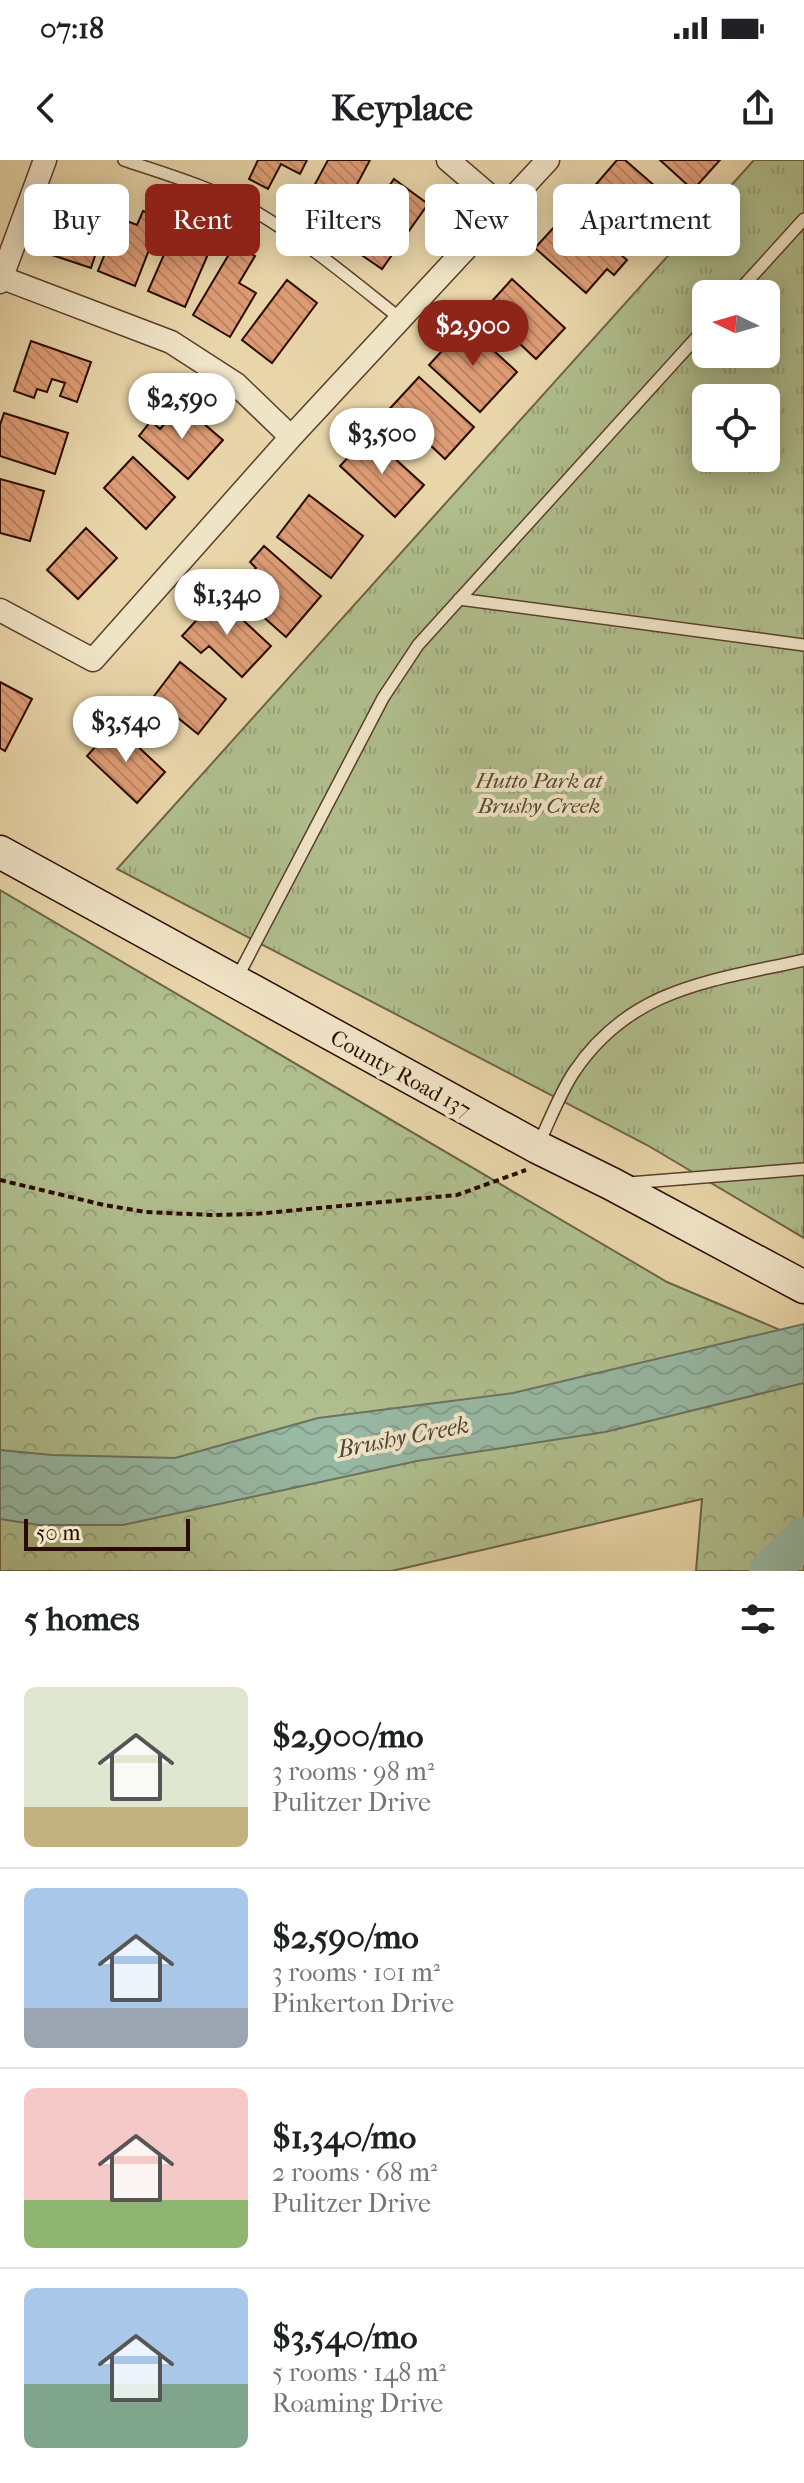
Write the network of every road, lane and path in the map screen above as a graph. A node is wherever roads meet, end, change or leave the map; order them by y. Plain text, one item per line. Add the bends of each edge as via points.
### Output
1 (45, 160) edge
2 (124, 160) edge
3 (448, 160) edge
4 (548, 160) edge
5 (476, 184) edge
6 (526, 184) edge
7 (804, 219) edge
8 (459, 256) edge
9 (0, 279) edge
10 (749, 280) edge
11 (401, 319) junction
12 (692, 342) edge
13 (291, 437) junction
14 (459, 599) junction
15 (0, 610) edge
16 (804, 645) edge
17 (0, 852) edge
18 (804, 960) edge
19 (234, 982) junction
20 (548, 1153) junction
21 (804, 1169) edge
22 (0, 1180) edge
23 (612, 1184) junction
24 (804, 1287) edge

1 - 9 street
2 - 11 lane via 255,211
3 - 5 street
4 - 6 street
7 - 10 lane
8 - 11 street
9 - 13 street via 171,342 236,384
11 - 13 street
12 - 14 lane
13 - 15 street via 93,660
14 - 16 lane
14 - 19 lane via 418,645 383,698
17 - 19 street, County Road 137
18 - 20 lane via 688,986 636,1009 599,1039 573,1074
19 - 20 street, County Road 137
20 - 22 path via 457,1195 255,1214 146,1212
20 - 23 street, County Road 137
21 - 23 lane
23 - 24 street, County Road 137

